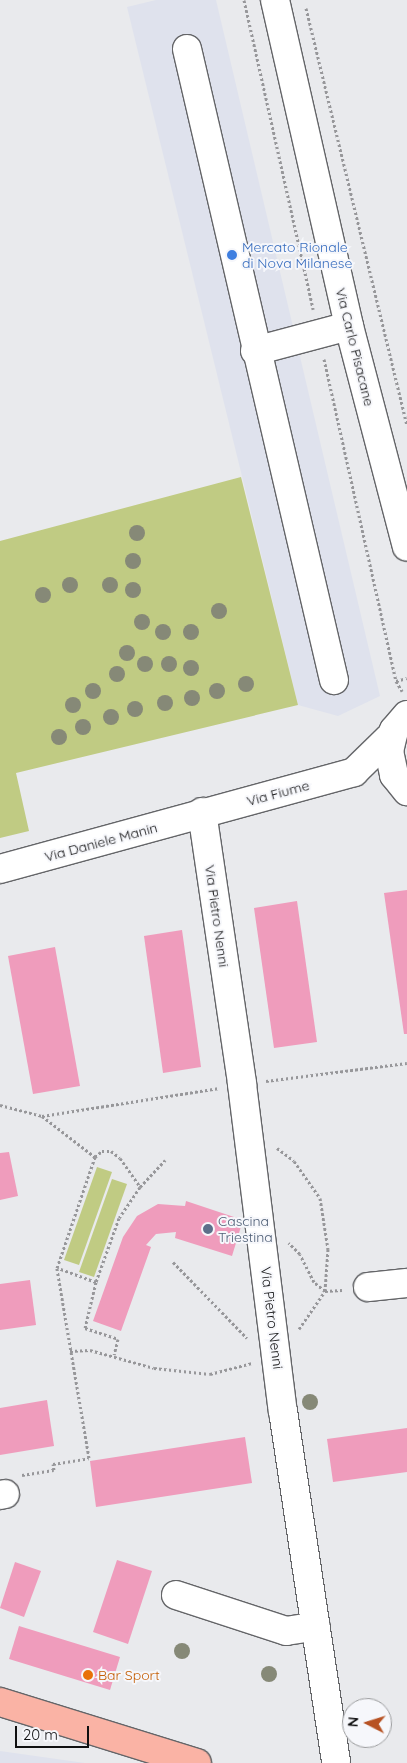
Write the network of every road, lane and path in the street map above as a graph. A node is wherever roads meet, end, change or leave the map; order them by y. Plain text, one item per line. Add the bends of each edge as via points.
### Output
1 (275, 0) edge
2 (304, 0) edge
3 (187, 49) dead end
4 (349, 326) junction
5 (255, 351) junction
6 (407, 425) edge
7 (407, 547) edge
8 (407, 678) edge
9 (334, 680) dead end
10 (396, 681) dead end
11 (400, 724) edge
12 (354, 772) junction
13 (407, 791) edge
14 (202, 812) junction
15 (0, 869) edge
16 (0, 1105) edge
17 (248, 1135) junction
18 (95, 1156) junction
19 (165, 1160) dead end
20 (140, 1187) junction
21 (261, 1234) junction
22 (173, 1262) dead end
23 (57, 1268) junction
24 (96, 1282) junction
25 (407, 1283) edge
26 (368, 1288) joint
27 (325, 1291) junction
28 (70, 1351) junction
29 (271, 1353) junction
30 (114, 1355) junction
31 (9, 1488) edge
32 (176, 1594) dead end
33 (316, 1626) junction
34 (0, 1702) edge
35 (197, 1763) edge
36 (336, 1763) edge

1 - 4 street, Via Carlo Pisacane
2 - 6 path
3 - 5 street
4 - 5 street
4 - 7 street, Via Carlo Pisacane
5 - 9 street
8 - 10 path
11 - 12 street
11 - 13 street via 388,751 397,780
12 - 13 street
12 - 14 street, Via Fiume
14 - 15 street, Via Daniele Manin
14 - 17 street, Via Pietro Nenni
16 - 18 path via 42,1116
17 - 21 street, Via Pietro Nenni
17 - 27 path via 259,1135 294,1161 320,1198 328,1249
18 - 20 path via 102,1151 111,1151 120,1158
18 - 23 path
19 - 20 path
20 - 24 path via 119,1218
21 - 27 path via 272,1232 288,1242 300,1254 314,1282
21 - 29 street, Via Pietro Nenni
22 - 29 path
23 - 24 path
23 - 28 path
24 - 30 path via 85,1328 118,1339
25 - 26 street
26 - 27 path
27 - 29 path via 306,1323
28 - 30 path via 90,1350
28 - 31 path via 89,1458 53,1464 54,1470
29 - 30 path via 247,1366 210,1374 154,1368
29 - 33 street, Via Pietro Nenni
32 - 33 street via 286,1631
33 - 36 street, Via Pietro Nenni
34 - 35 main road

